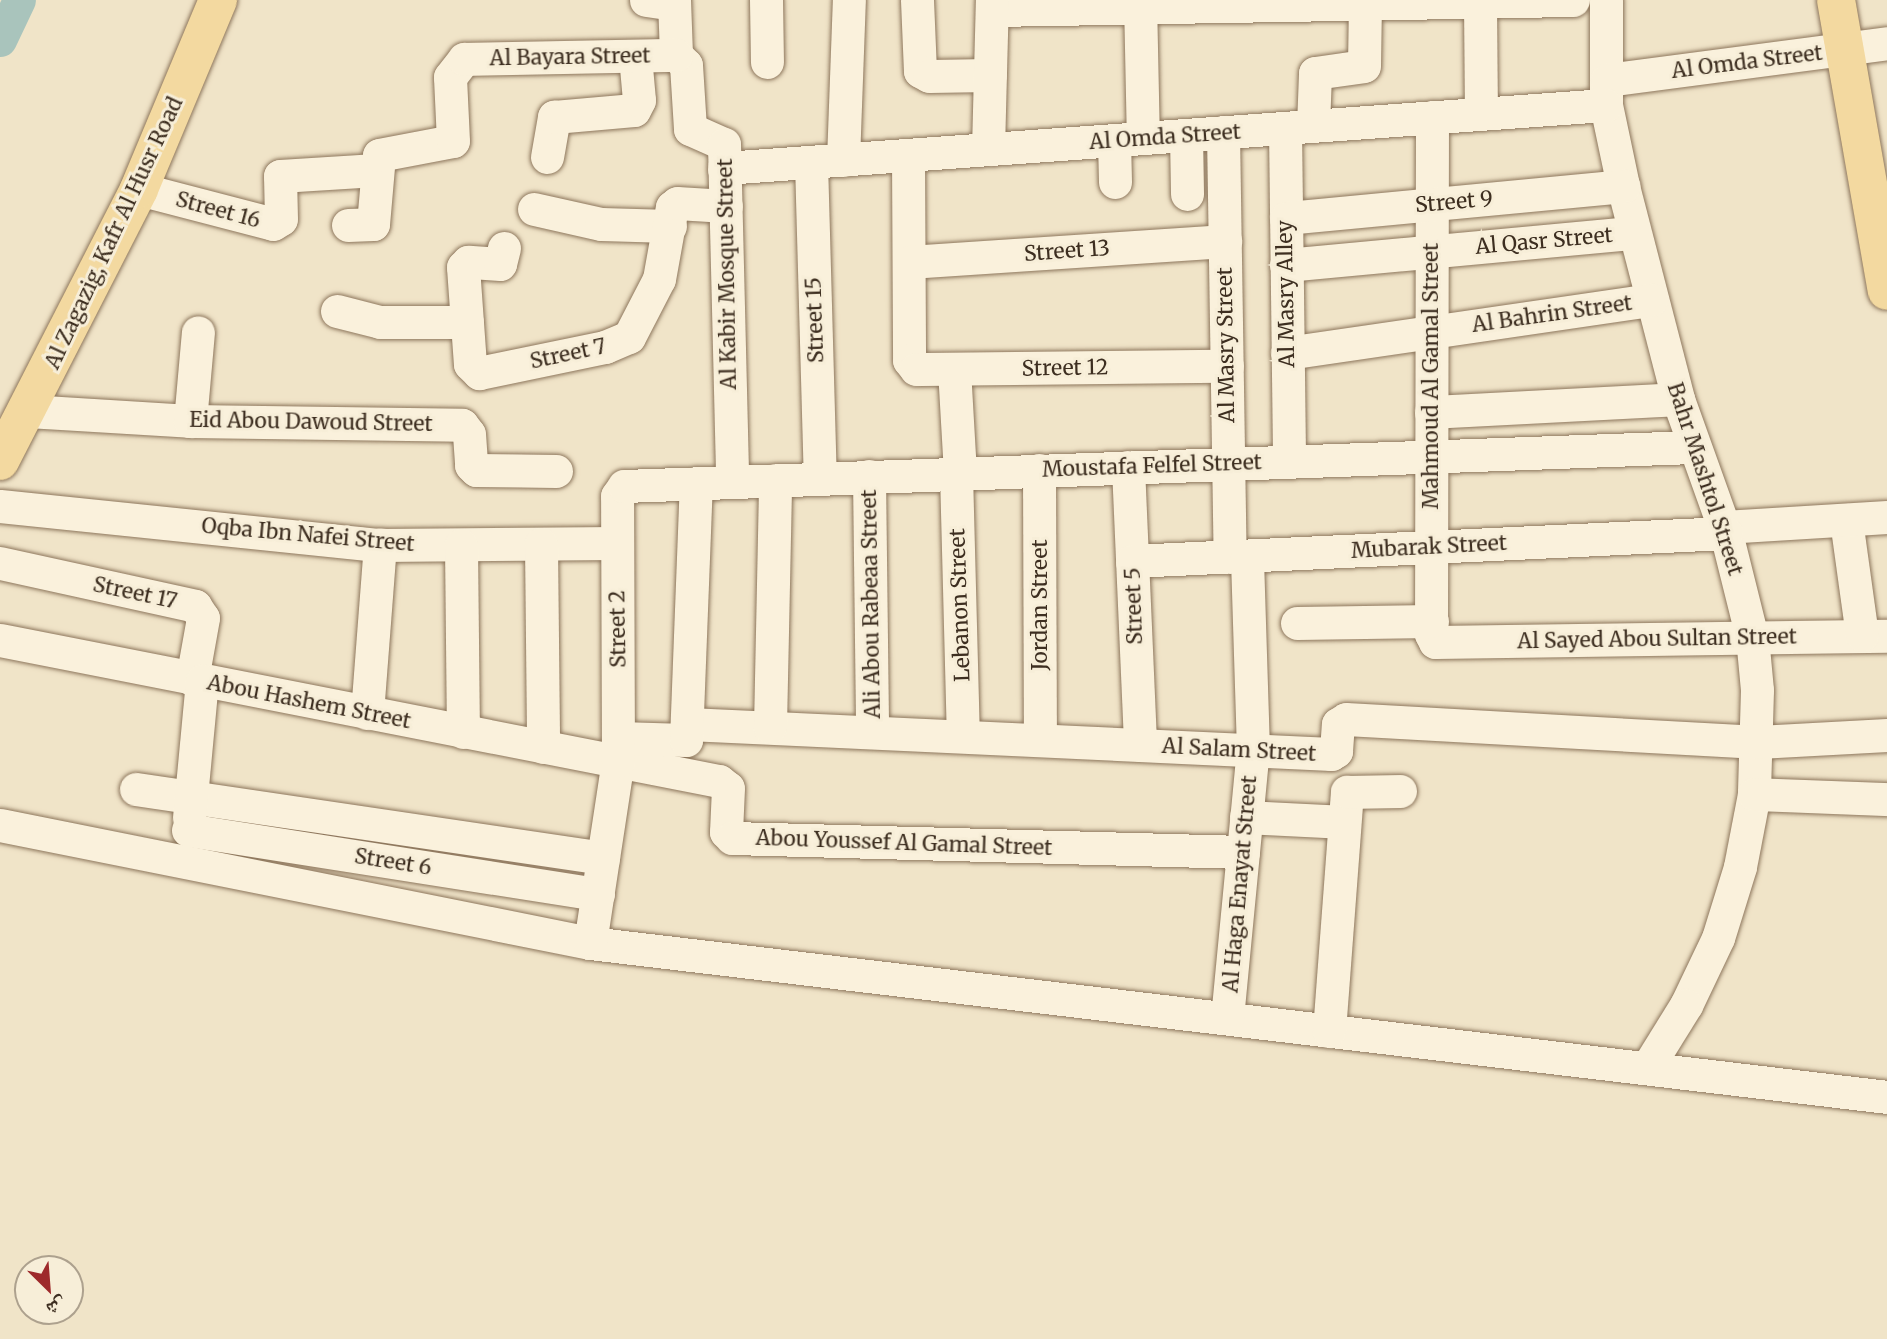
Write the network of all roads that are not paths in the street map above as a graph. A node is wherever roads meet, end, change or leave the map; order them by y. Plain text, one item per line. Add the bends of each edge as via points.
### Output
1 (218, 0) edge
2 (766, 0) edge
3 (849, 0) edge
4 (917, 0) edge
5 (1573, 0) edge
6 (1606, 0) edge
7 (1836, 0) edge
8 (664, 1) edge
9 (1365, 2) edge
10 (1480, 2) edge
11 (1140, 4) edge
12 (992, 5) edge
13 (1887, 43) edge
14 (1846, 49) junction
15 (635, 55) junction
16 (676, 55) junction
17 (766, 62) dead end
18 (990, 75) junction
19 (1607, 92) junction
20 (1480, 114) junction
21 (1432, 117) junction
22 (1299, 127) junction
23 (1223, 132) junction
24 (1186, 135) junction
25 (1129, 139) junction
26 (988, 149) junction
27 (908, 155) junction
28 (547, 158) dead end
29 (844, 160) junction
30 (811, 162) junction
31 (724, 168) junction
32 (376, 170) junction
33 (1115, 182) dead end
34 (1623, 186) junction
35 (139, 189) junction
36 (1187, 194) dead end
37 (1432, 204) junction
38 (726, 206) junction
39 (534, 209) dead end
40 (1286, 218) junction
41 (348, 225) dead end
42 (670, 226) junction
43 (1634, 233) junction
44 (1225, 241) junction
45 (504, 248) dead end
46 (1431, 251) junction
47 (909, 262) junction
48 (1286, 265) junction
49 (1887, 291) edge
50 (1651, 300) junction
51 (337, 312) dead end
52 (467, 322) junction
53 (198, 332) dead end
54 (1432, 332) junction
55 (1287, 353) junction
56 (1227, 366) junction
57 (954, 369) junction
58 (1678, 399) junction
59 (28, 411) junction
60 (1431, 412) junction
61 (190, 421) junction
62 (1693, 447) junction
63 (1432, 455) junction
64 (0, 461) edge
65 (1289, 461) junction
66 (1228, 463) junction
67 (1128, 467) junction
68 (1039, 470) junction
69 (556, 471) dead end
70 (958, 473) junction
71 (869, 476) junction
72 (820, 478) junction
73 (775, 480) junction
74 (733, 481) junction
75 (696, 482) junction
76 (617, 496) joint
77 (0, 506) edge
78 (1887, 517) edge
79 (1846, 520) junction
80 (1725, 530) junction
81 (617, 543) junction
82 (541, 544) junction
83 (380, 545) junction
84 (461, 545) junction
85 (1431, 547) junction
86 (1238, 556) junction
87 (1132, 561) junction
88 (0, 563) edge
89 (1297, 623) dead end
90 (1431, 628) junction
91 (1875, 636) edge
92 (1752, 637) junction
93 (0, 640) edge
94 (197, 680) junction
95 (367, 713) junction
96 (688, 724) junction
97 (770, 727) junction
98 (463, 732) junction
99 (873, 732) junction
100 (1887, 735) edge
101 (963, 736) junction
102 (1040, 740) junction
103 (1758, 742) junction
104 (1140, 745) junction
105 (543, 747) junction
106 (619, 750) junction
107 (1252, 750) junction
108 (136, 789) dead end
109 (1400, 791) dead end
110 (1754, 794) junction
111 (191, 796) junction
112 (1887, 799) edge
113 (1246, 817) junction
114 (1344, 822) junction
115 (0, 825) edge
116 (188, 830) junction
117 (1243, 852) junction
118 (603, 858) junction
119 (184, 864) junction
120 (598, 894) junction
121 (590, 943) junction
122 (1227, 1018) junction
123 (1329, 1031) junction
124 (1647, 1068) junction
125 (1887, 1097) edge

1 - 35 main road, Al Zagazig, Kafr Al Husr Road
2 - 17 street
3 - 29 street
4 - 18 street via 919,71 929,76
5 - 10 street
6 - 19 street, Bahr Mashtol Street
7 - 14 main road
8 - 16 street
9 - 10 street
9 - 11 street
9 - 22 street, Al Masry Alley via 1364,66 1315,73
10 - 20 street
11 - 12 street
11 - 25 street
12 - 18 street
13 - 14 street, Al Omda Street
14 - 19 street, Al Omda Street
14 - 49 main road
15 - 16 street, Al Bayara Street
15 - 28 street via 639,100 634,110 554,117
15 - 32 street, Al Bayara Street via 464,59 450,77 453,141 383,152
16 - 31 street, Al Kabir Mosque Street via 687,72 688,126 695,133 722,140
18 - 26 street
19 - 20 street, Al Omda Street
19 - 34 street, Bahr Mashtol Street
20 - 21 street, Al Omda Street
21 - 22 street, Al Omda Street
21 - 37 street, Mahmoud Al Gamal Street
22 - 23 street, Al Omda Street
22 - 40 street, Al Masry Alley
23 - 24 street, Al Omda Street
23 - 44 street, Al Masry Street
24 - 25 street, Al Omda Street
24 - 36 street
25 - 26 street, Al Omda Street
25 - 33 street
26 - 27 street, Al Omda Street
27 - 29 street, Al Omda Street
27 - 47 street
29 - 30 street, Al Omda Street
30 - 31 street, Al Omda Street
30 - 72 street, Street 15
31 - 38 street, Al Kabir Mosque Street
32 - 35 street, Street 16 via 280,176 281,219 273,225
32 - 41 street via 373,224
34 - 37 street, Street 9
34 - 43 street, Bahr Mashtol Street
35 - 59 main road, Al Zagazig, Kafr Al Husr Road
37 - 40 street, Street 9
37 - 46 street, Mahmoud Al Gamal Street
38 - 42 street, Street 7 via 677,203 670,210
38 - 74 street, Al Kabir Mosque Street
39 - 42 street via 601,224
40 - 48 street, Al Masry Alley
42 - 52 street, Street 7 via 659,279 637,327 618,344 479,373 470,364
43 - 46 street, Al Qasr Street
43 - 50 street, Bahr Mashtol Street
44 - 47 street, Street 13
44 - 56 street, Al Masry Street
45 - 52 street, Street 7 via 502,263 468,262 463,267
46 - 48 street, Al Qasr Street
46 - 54 street, Mahmoud Al Gamal Street
47 - 57 street, Street 12 via 909,360 916,369
48 - 55 street, Al Masry Alley
50 - 54 street, Al Bahrin Street
50 - 58 street, Bahr Mashtol Street
51 - 52 street via 380,322
53 - 61 street
54 - 55 street, Al Bahrin Street
54 - 60 street, Mahmoud Al Gamal Street
55 - 65 street, Al Masry Alley
56 - 57 street, Street 12
56 - 66 street, Al Masry Street
57 - 70 street, Lebanon Street
58 - 60 street
58 - 62 street, Bahr Mashtol Street
59 - 61 street, Eid Abou Dawoud Street
59 - 64 main road, Al Zagazig, Kafr Al Husr Road
60 - 63 street, Mahmoud Al Gamal Street
61 - 69 street, Eid Abou Dawoud Street via 462,425 470,434 471,466 476,470
62 - 63 street, Moustafa Felfel Street
62 - 80 street, Bahr Mashtol Street
63 - 65 street, Moustafa Felfel Street
63 - 85 street, Mahmoud Al Gamal Street
65 - 66 street, Moustafa Felfel Street
66 - 67 street, Moustafa Felfel Street
66 - 86 street, Al Masry Street
67 - 68 street, Moustafa Felfel Street
67 - 87 street, Street 5
68 - 70 street, Moustafa Felfel Street
68 - 102 street, Jordan Street
70 - 71 street, Moustafa Felfel Street
70 - 101 street, Lebanon Street
71 - 72 street, Moustafa Felfel Street
71 - 99 street, Ali Abou Rabeaa Street
72 - 73 street, Moustafa Felfel Street
73 - 74 street, Moustafa Felfel Street
73 - 97 street
74 - 75 street, Moustafa Felfel Street
75 - 76 street, Moustafa Felfel Street via 630,485
75 - 96 street
76 - 81 street, Street 2
77 - 83 street, Oqba Ibn Nafei Street
78 - 79 street, Mubarak Street
79 - 80 street, Mubarak Street
79 - 91 street
80 - 85 street, Mubarak Street
80 - 92 street, Bahr Mashtol Street
81 - 82 street, Oqba Ibn Nafei Street
81 - 106 street, Street 2
82 - 84 street, Oqba Ibn Nafei Street
82 - 105 street
83 - 84 street, Oqba Ibn Nafei Street
83 - 95 street
84 - 98 street
85 - 86 street, Mubarak Street
85 - 90 street, Mahmoud Al Gamal Street
86 - 87 street, Mubarak Street
86 - 107 street, Al Masry Street
87 - 104 street, Street 5
88 - 94 street, Street 17 via 195,606 203,618
89 - 90 street, Al Sayed Abou Sultan Street
90 - 92 street, Al Sayed Abou Sultan Street via 1439,644
91 - 92 street, Al Sayed Abou Sultan Street
92 - 103 street, Bahr Mashtol Street
93 - 94 street, Abou Hashem Street
94 - 95 street, Abou Hashem Street
94 - 111 street
95 - 98 street, Abou Hashem Street
96 - 97 street, Al Salam Street
96 - 106 street via 684,742
97 - 99 street, Al Salam Street
98 - 105 street, Abou Hashem Street
99 - 101 street, Al Salam Street
100 - 103 street, Al Salam Street
101 - 102 street, Al Salam Street
102 - 104 street, Al Salam Street
103 - 107 street, Al Salam Street via 1346,719 1338,724 1336,751 1331,754
103 - 110 street, Bahr Mashtol Street
104 - 107 street, Al Salam Street
105 - 106 street, Abou Hashem Street
106 - 117 street, Abou Youssef Al Gamal Street via 724,783 729,794 726,832 732,838
106 - 118 street, Street 2
107 - 113 street, Al Haga Enayat Street
108 - 111 street
109 - 114 street via 1349,790
110 - 112 street
110 - 124 street, Bahr Mashtol Street via 1741,867 1718,938 1686,1005
111 - 116 street
111 - 118 street
113 - 114 street
113 - 117 street, Al Haga Enayat Street
114 - 123 street
115 - 119 street
116 - 119 street
116 - 120 street, Street 6
117 - 122 street, Al Haga Enayat Street
118 - 120 street, Street 2
119 - 121 street
120 - 121 street, Street 2
121 - 122 street
122 - 123 street
123 - 124 street
124 - 125 street

